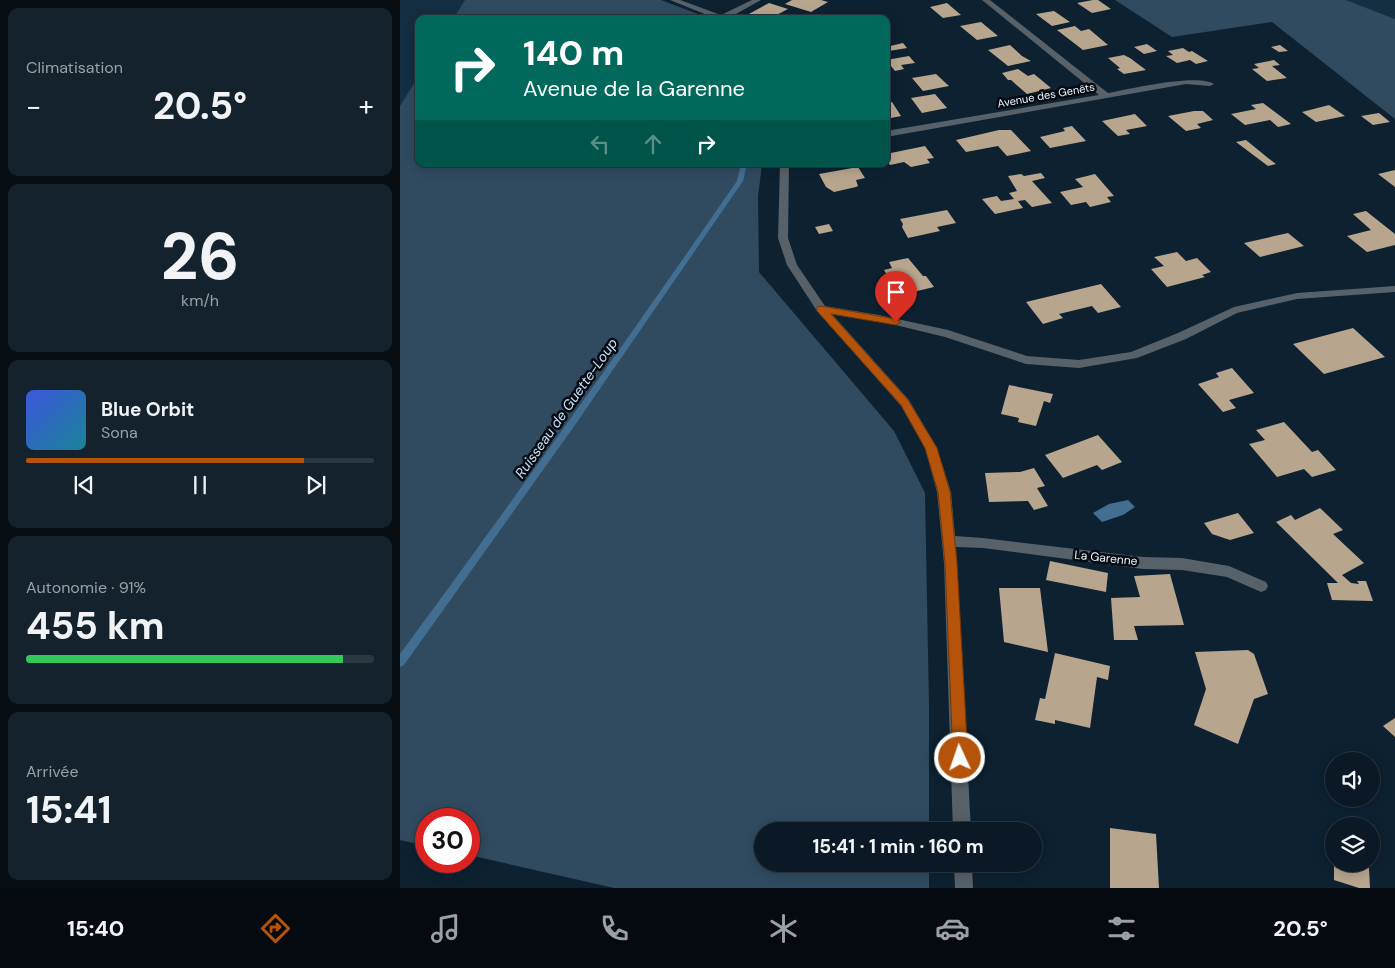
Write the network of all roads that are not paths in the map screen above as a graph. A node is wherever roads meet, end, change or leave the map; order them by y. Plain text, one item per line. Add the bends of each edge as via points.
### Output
1 (674, 0) edge
2 (757, 0) edge
3 (986, 0) edge
4 (715, 15) edge
5 (729, 15) edge
6 (1210, 84) dead end
7 (1106, 96) junction
8 (890, 133) edge
9 (784, 167) edge
10 (1395, 289) edge
11 (821, 309) junction
12 (949, 541) junction
13 (1261, 586) dead end
14 (962, 822) edge
15 (963, 872) edge
16 (964, 888) edge

1 - 4 street
2 - 5 street
3 - 7 street
6 - 7 street, Avenue des Genêts via 1186,82
7 - 8 street, Avenue des Genêts
9 - 11 street via 782,238 792,265
10 - 11 street via 1297,296 1234,310 1182,336 1133,355 1079,364 1026,360 948,334
11 - 12 street via 905,403 931,448 944,492
12 - 13 street, La Garenne via 1182,564 1229,572
12 - 14 street
15 - 16 street

